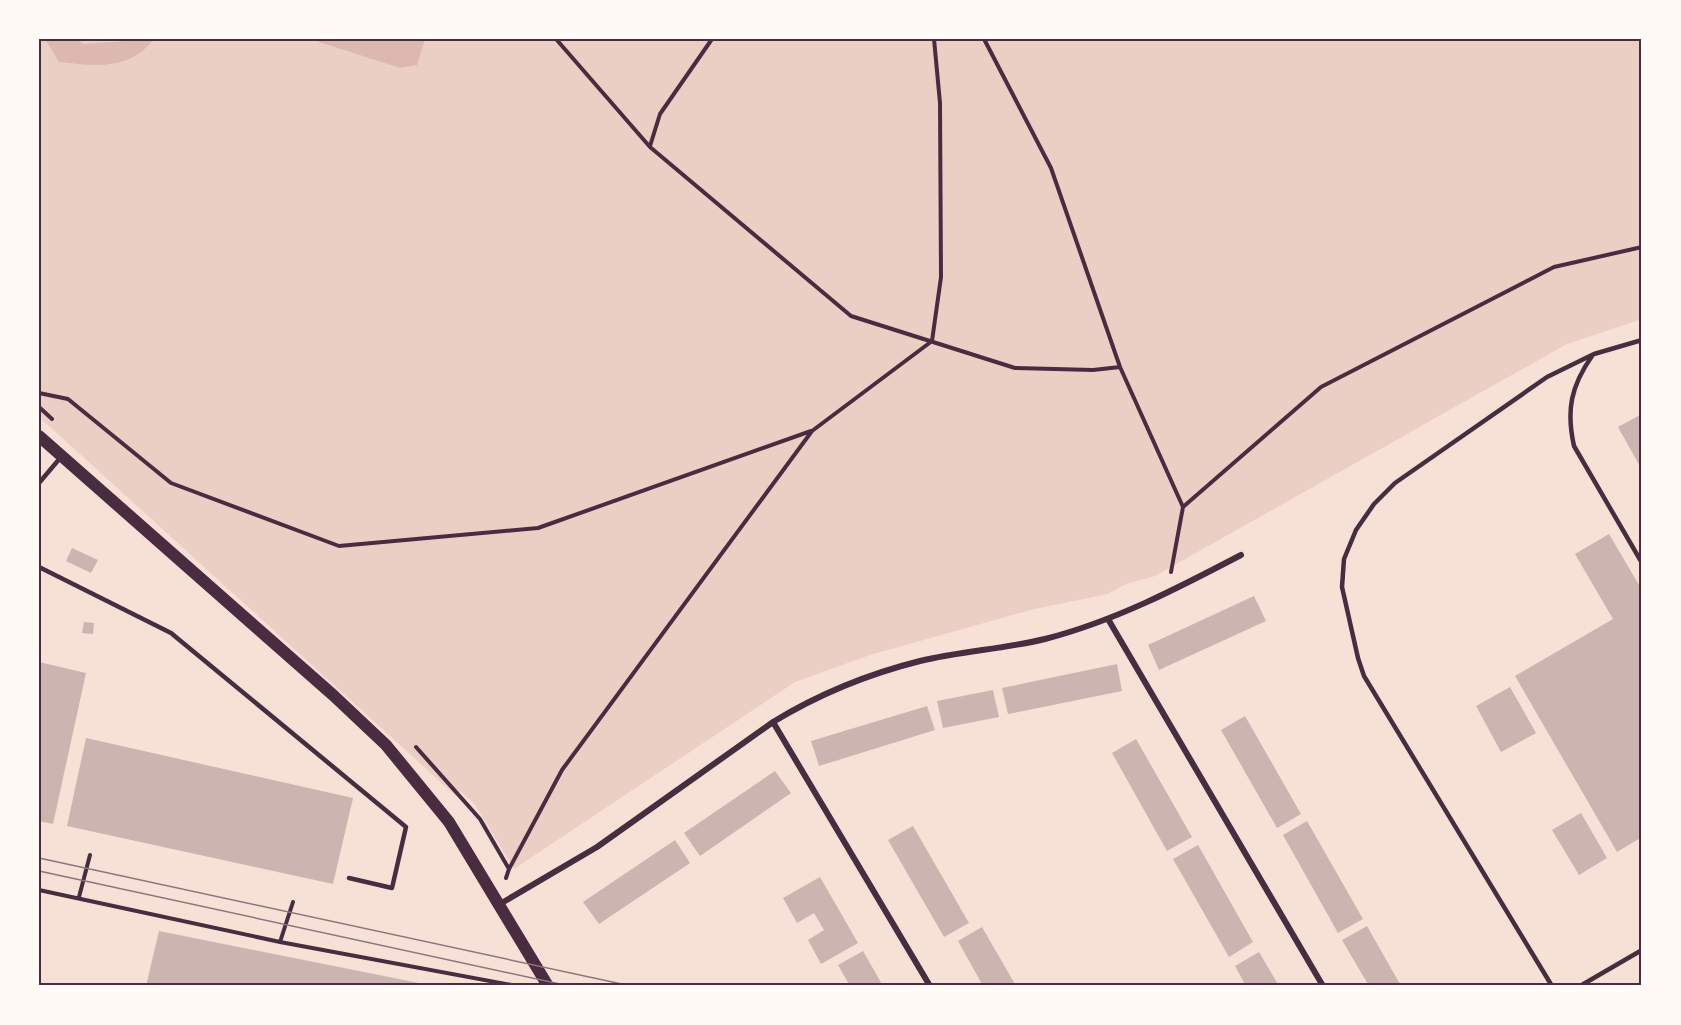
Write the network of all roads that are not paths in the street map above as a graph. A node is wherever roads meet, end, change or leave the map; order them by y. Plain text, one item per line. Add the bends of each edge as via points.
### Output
1 (1642, 340) edge
2 (1594, 354) junction
3 (39, 436) edge
4 (63, 455) junction
5 (39, 483) edge
6 (1241, 555) dead end
7 (1642, 562) edge
8 (39, 567) edge
9 (1108, 619) junction
10 (773, 722) junction
11 (349, 878) dead end
12 (500, 903) junction
13 (1642, 950) edge
14 (548, 986) edge
15 (930, 986) edge
16 (1323, 986) edge
17 (1552, 986) edge
18 (1580, 986) edge

1 - 2 lane
2 - 7 lane via 1570,399 1570,429 1574,446
2 - 17 lane via 1547,377 1395,483 1356,530 1343,568 1346,615 1364,676
3 - 4 main road
4 - 5 lane
4 - 12 main road via 386,745 434,801
6 - 9 street via 1167,594
8 - 11 lane via 171,633 406,827 392,888
9 - 10 street via 1045,639 922,660 879,672
9 - 16 street
10 - 12 street via 597,847
10 - 15 street
12 - 14 main road
13 - 18 lane

